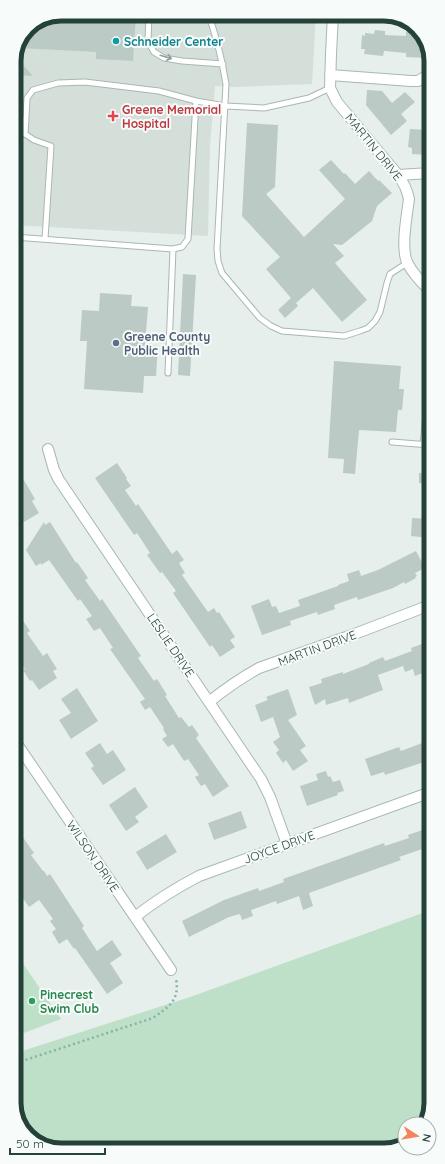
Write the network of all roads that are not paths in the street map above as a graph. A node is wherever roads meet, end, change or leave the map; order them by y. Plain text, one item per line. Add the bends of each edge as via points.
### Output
1 (149, 21) edge
2 (211, 21) edge
3 (333, 21) edge
4 (222, 64) junction
5 (330, 76) junction
6 (424, 77) edge
7 (330, 88) junction
8 (196, 101) junction
9 (225, 106) junction
10 (21, 121) edge
11 (26, 121) junction
12 (424, 174) edge
13 (398, 175) junction
14 (21, 237) edge
15 (45, 239) junction
16 (173, 249) junction
17 (407, 263) junction
18 (424, 284) edge
19 (168, 373) dead end
20 (424, 435) edge
21 (392, 442) dead end
22 (423, 445) joint
23 (48, 449) dead end
24 (424, 607) edge
25 (209, 702) junction
26 (21, 751) edge
27 (424, 794) edge
28 (287, 844) junction
29 (135, 917) junction
30 (171, 970) road end

1 -> 4 lane via 148,41 154,52 164,58
2 - 4 lane
3 - 5 street, MARTIN DRIVE
4 - 9 lane via 226,84
5 - 6 street via 411,81
5 - 7 street, MARTIN DRIVE
7 - 9 lane via 309,98 264,108
7 - 13 street, MARTIN DRIVE via 337,102
8 - 9 lane
8 - 11 lane via 156,91 85,82 58,83 33,90 27,98
8 - 16 lane via 188,239 182,247
9 - 17 lane via 218,261 222,273 260,318 282,331 344,336 360,331 368,328 380,312 390,274
10 - 11 lane
11 - 15 lane via 25,134 51,146
12 - 13 street
13 - 17 street, MARTIN DRIVE via 405,184 409,198 404,241
14 - 15 lane
15 - 16 lane
16 - 19 lane
17 - 18 street, MARTIN DRIVE
20 - 22 lane
21 - 22 lane
23 - 25 street, LESLIE DRIVE via 59,480
24 - 25 street, MARTIN DRIVE via 260,668
25 - 28 street, LESLIE DRIVE via 261,779
26 - 29 street, WILSON DRIVE
27 - 28 street, JOYCE DRIVE
28 - 29 street, JOYCE DRIVE via 199,876 165,895
29 - 30 street, WILSON DRIVE

